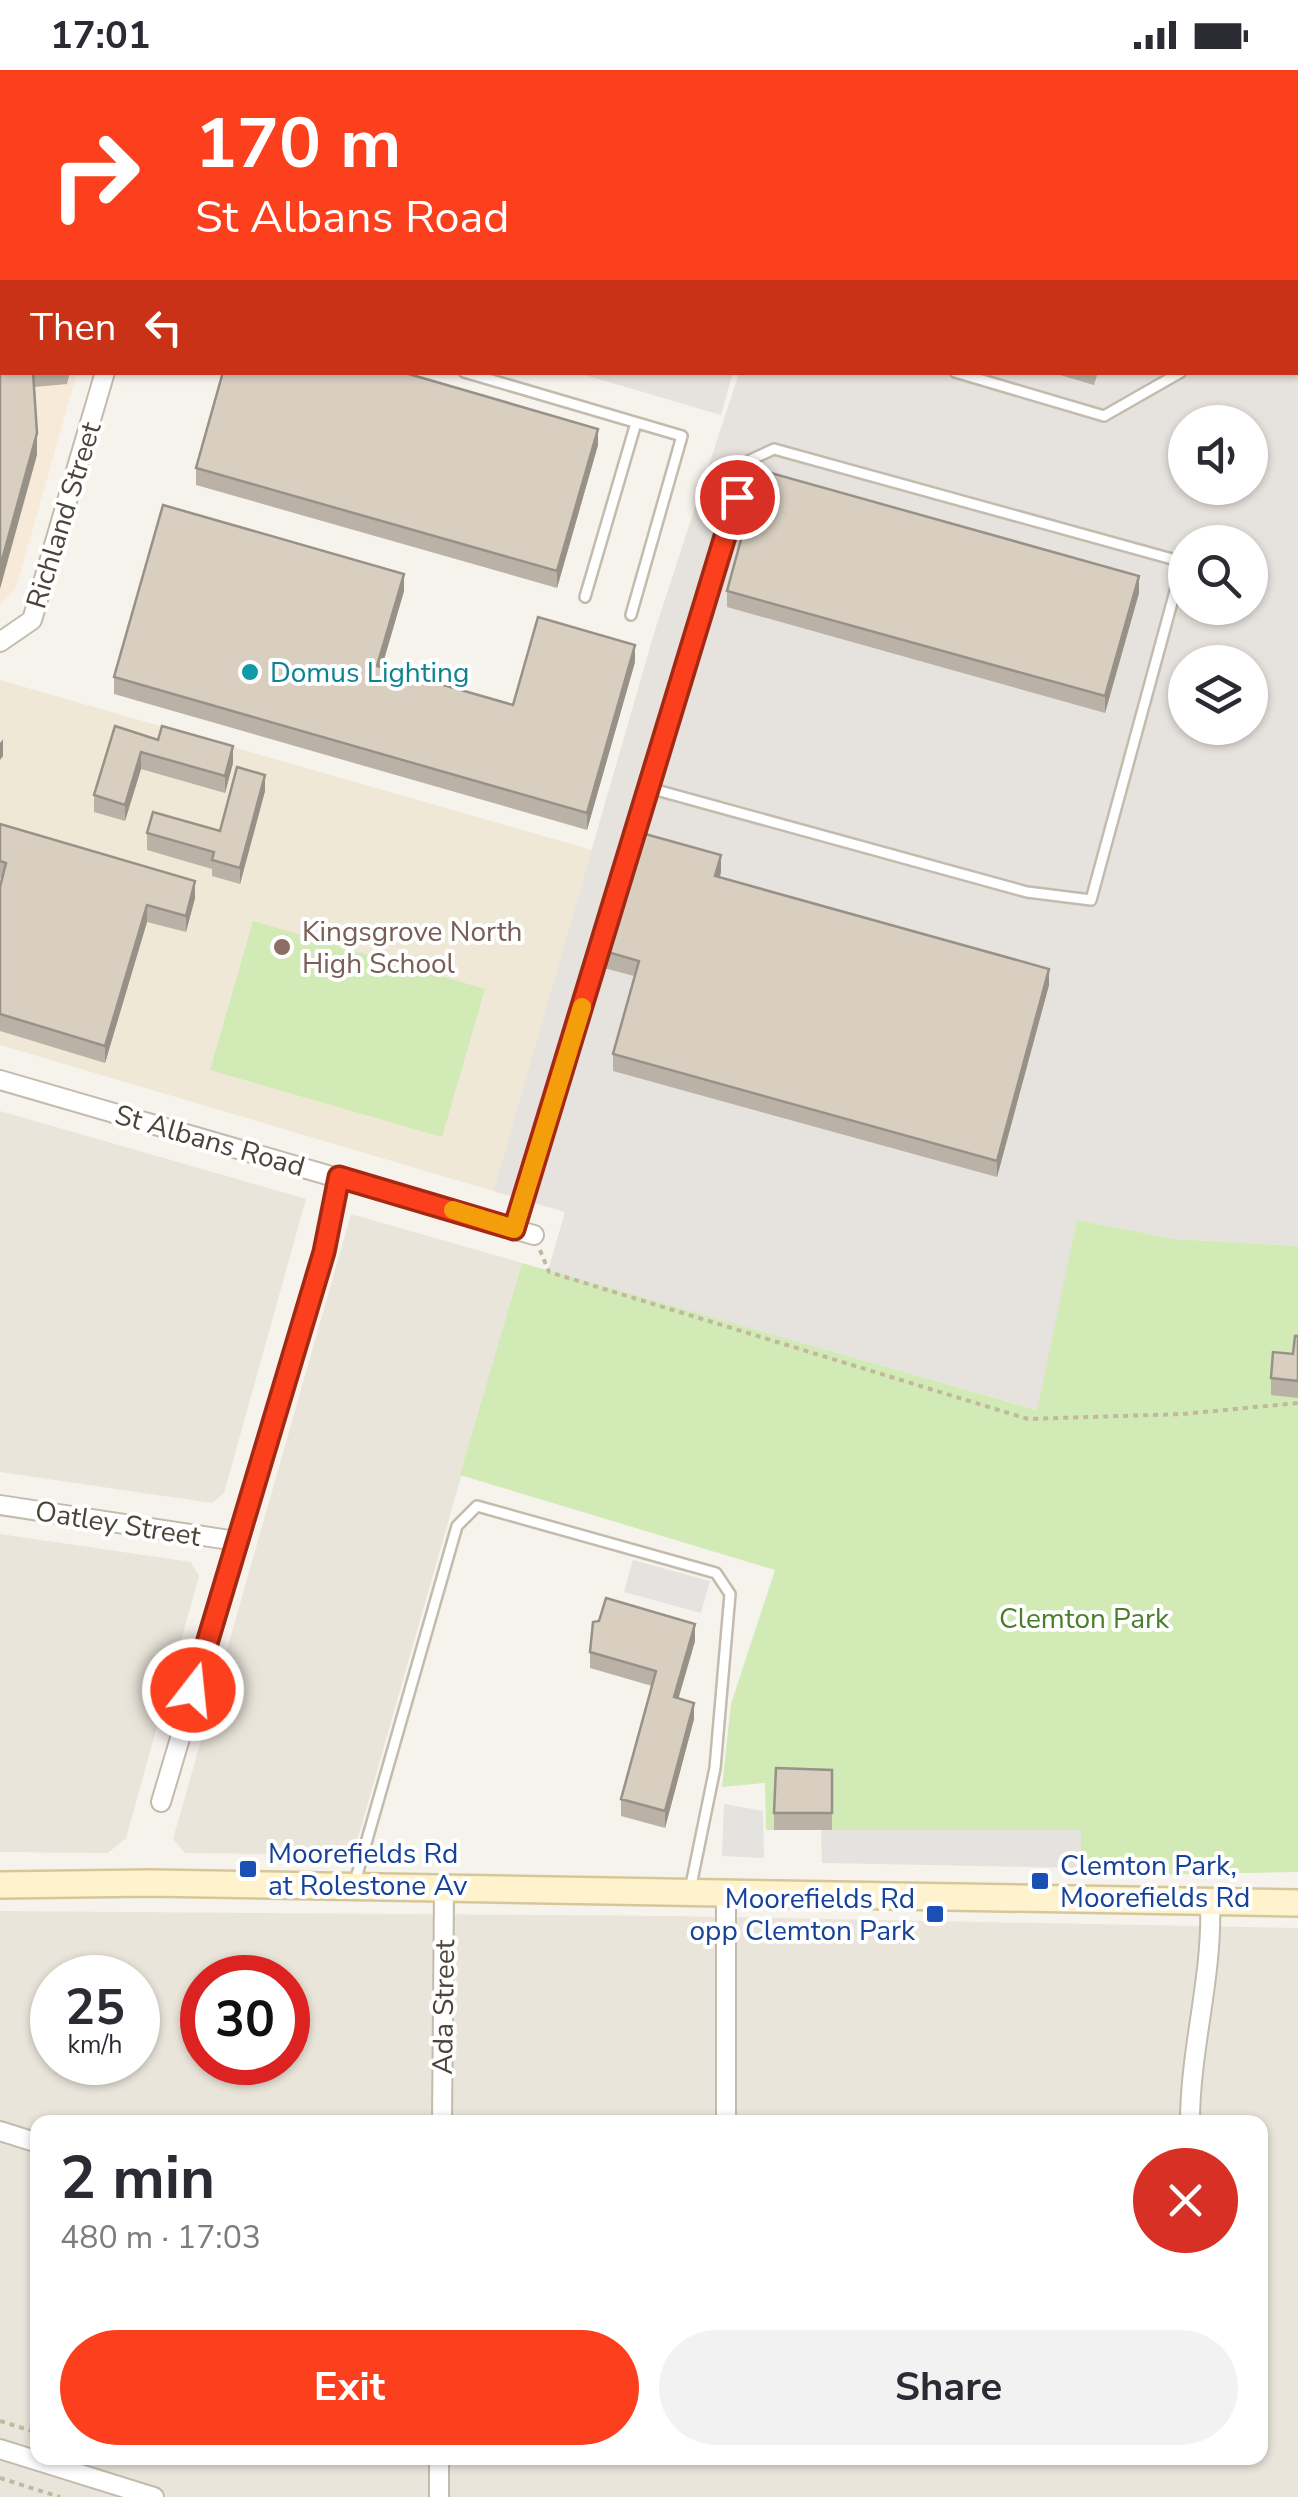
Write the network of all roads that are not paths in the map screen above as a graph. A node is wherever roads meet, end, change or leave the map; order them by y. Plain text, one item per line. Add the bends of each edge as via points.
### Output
1 (104, 375) edge
2 (474, 375) edge
3 (965, 375) edge
4 (1176, 375) edge
5 (636, 424) junction
6 (585, 598) dead end
7 (631, 615) dead end
8 (0, 642) edge
9 (648, 788) junction
10 (0, 1080) edge
11 (339, 1177) junction
12 (514, 1229) junction
13 (534, 1235) road end
14 (0, 1505) edge
15 (236, 1541) junction
16 (161, 1802) dead end
17 (0, 1885) edge
18 (353, 1889) junction
19 (444, 1891) junction
20 (689, 1892) junction
21 (726, 1894) junction
22 (1210, 1902) junction
23 (1298, 1903) edge
24 (442, 2115) edge
25 (726, 2115) edge
26 (1190, 2115) edge
27 (0, 2131) edge
28 (30, 2140) edge
29 (0, 2450) edge
30 (30, 2459) edge
31 (49, 2465) edge
32 (439, 2465) edge
33 (154, 2497) edge
34 (439, 2497) edge

1 - 8 street, Richland Street via 32,620
2 - 5 lane
3 - 4 lane via 1104,416
5 - 6 lane
5 - 7 lane via 682,436
9 - 9 lane via 1028,892 1091,900 1184,562 774,449 748,461
9 - 12 lane
10 - 11 street, St Albans Road
11 - 12 street, St Albans Road
11 - 15 street via 324,1252
12 - 13 street, St Albans Road
14 - 15 street, Oatley Street
15 - 16 street
17 - 18 main road
18 - 19 main road
18 - 20 lane via 458,1526 477,1506 716,1572 730,1594 715,1768
19 - 20 main road
19 - 24 street, Ada Street
20 - 21 main road
21 - 22 main road
21 - 25 street
22 - 23 main road
22 - 26 street
27 - 28 street
29 - 30 street
31 - 33 street
32 - 34 street

